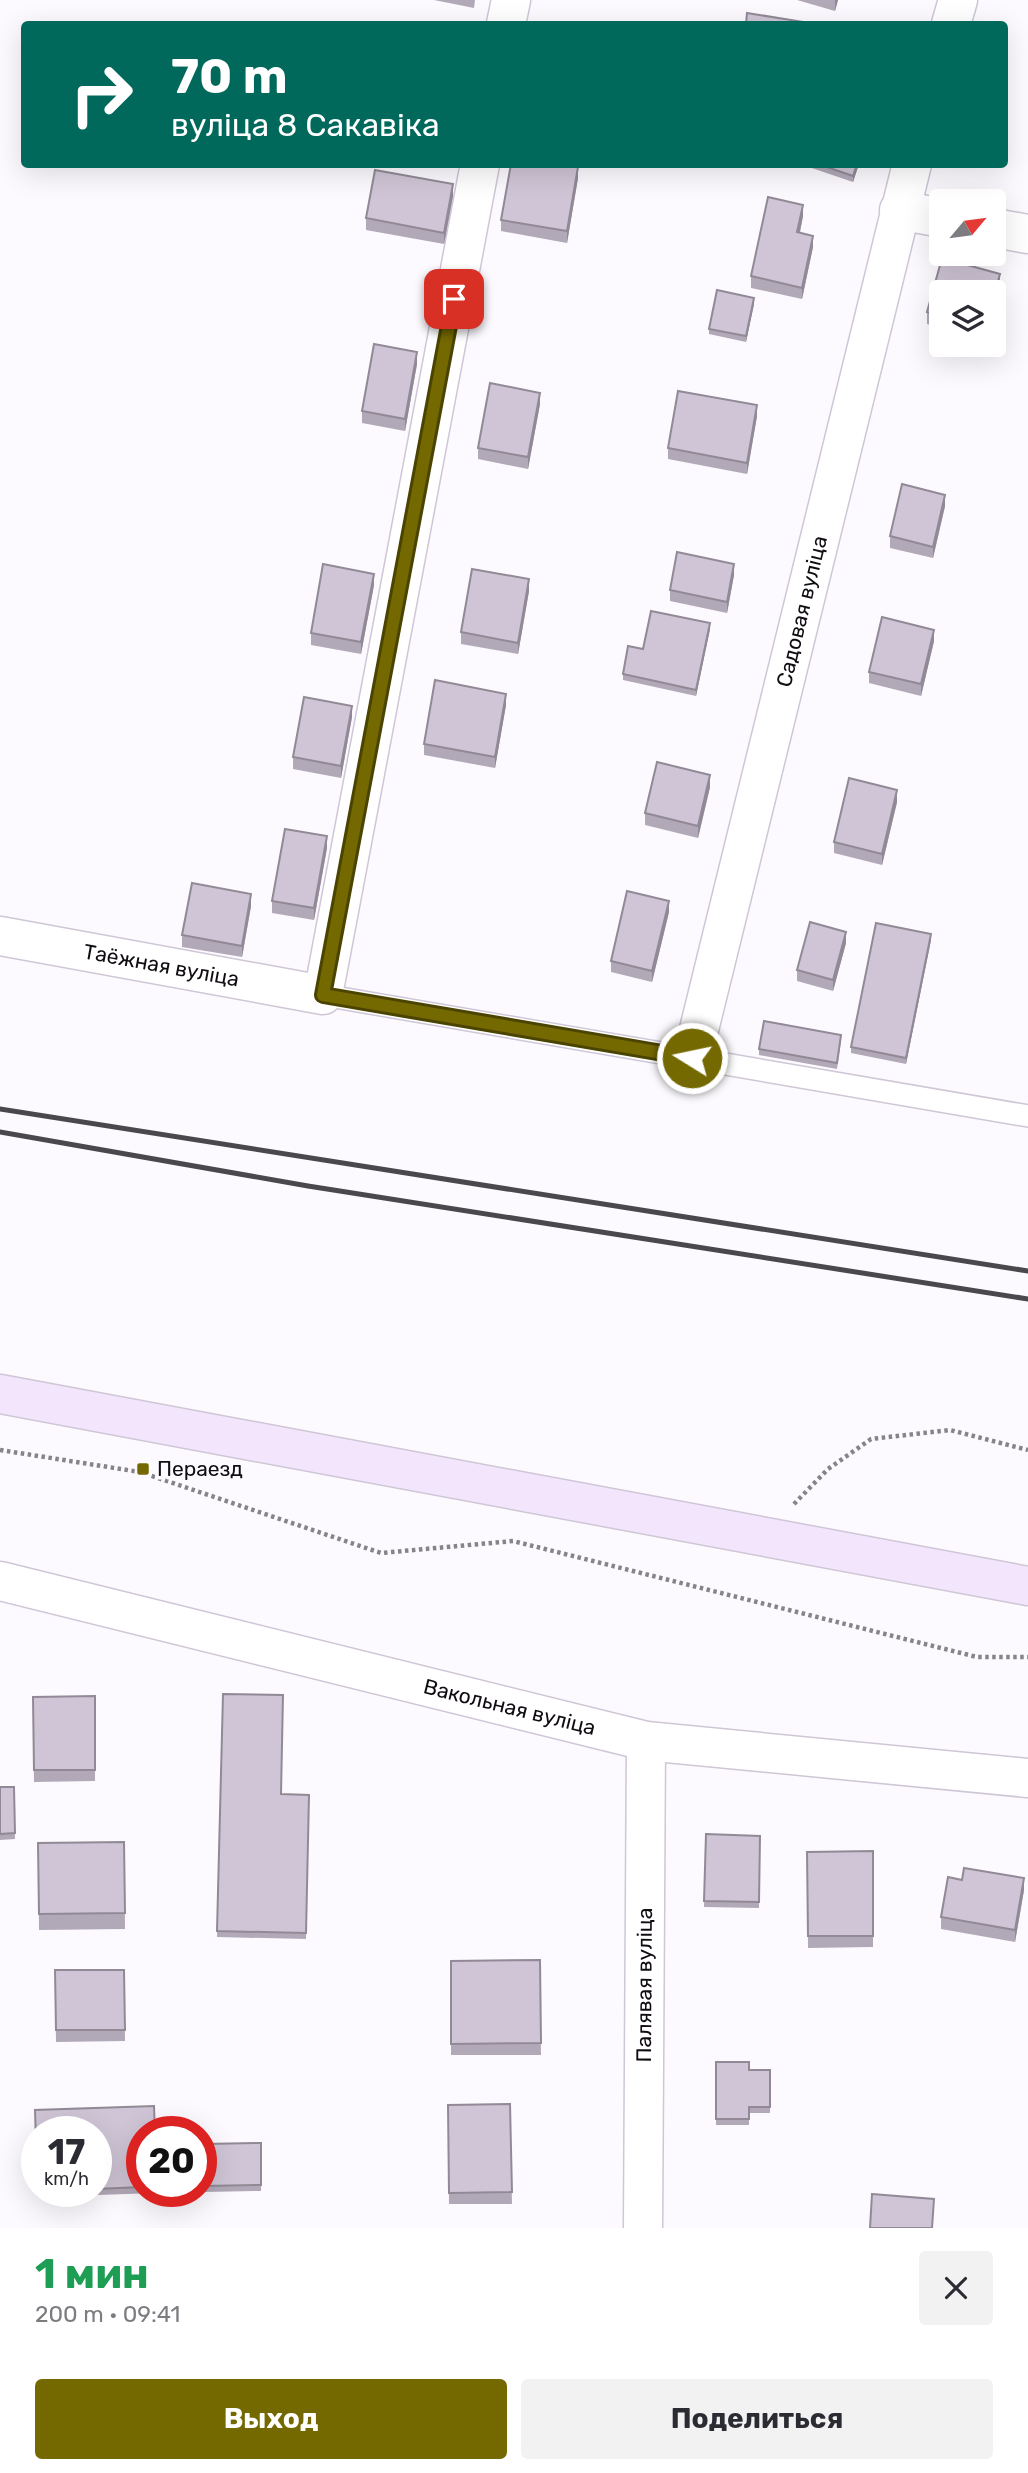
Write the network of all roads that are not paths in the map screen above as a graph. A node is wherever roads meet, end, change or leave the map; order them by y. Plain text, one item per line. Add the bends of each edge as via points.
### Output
1 (511, 0) edge
2 (958, 0) edge
3 (507, 21) edge
4 (952, 21) edge
5 (479, 168) edge
6 (911, 168) edge
7 (899, 210) junction
8 (929, 216) edge
9 (1006, 230) edge
10 (1028, 234) edge
11 (0, 936) edge
12 (323, 995) junction
13 (692, 1058) junction
14 (1028, 1116) edge
15 (0, 1394) edge
16 (0, 1581) edge
17 (1028, 1587) edge
18 (646, 1741) junction
19 (1028, 1778) edge
20 (643, 2228) edge

1 - 3 street
2 - 4 street
5 - 12 street
6 - 7 street, Садовая вуліца
7 - 8 street
7 - 13 street, Садовая вуліца
9 - 10 street
11 - 12 street, Таёжная вуліца
12 - 13 lane
13 - 14 lane
15 - 17 main road
16 - 18 street, Вакольная вуліца
18 - 19 street, Вакольная вуліца
18 - 20 street, Палявая вуліца

